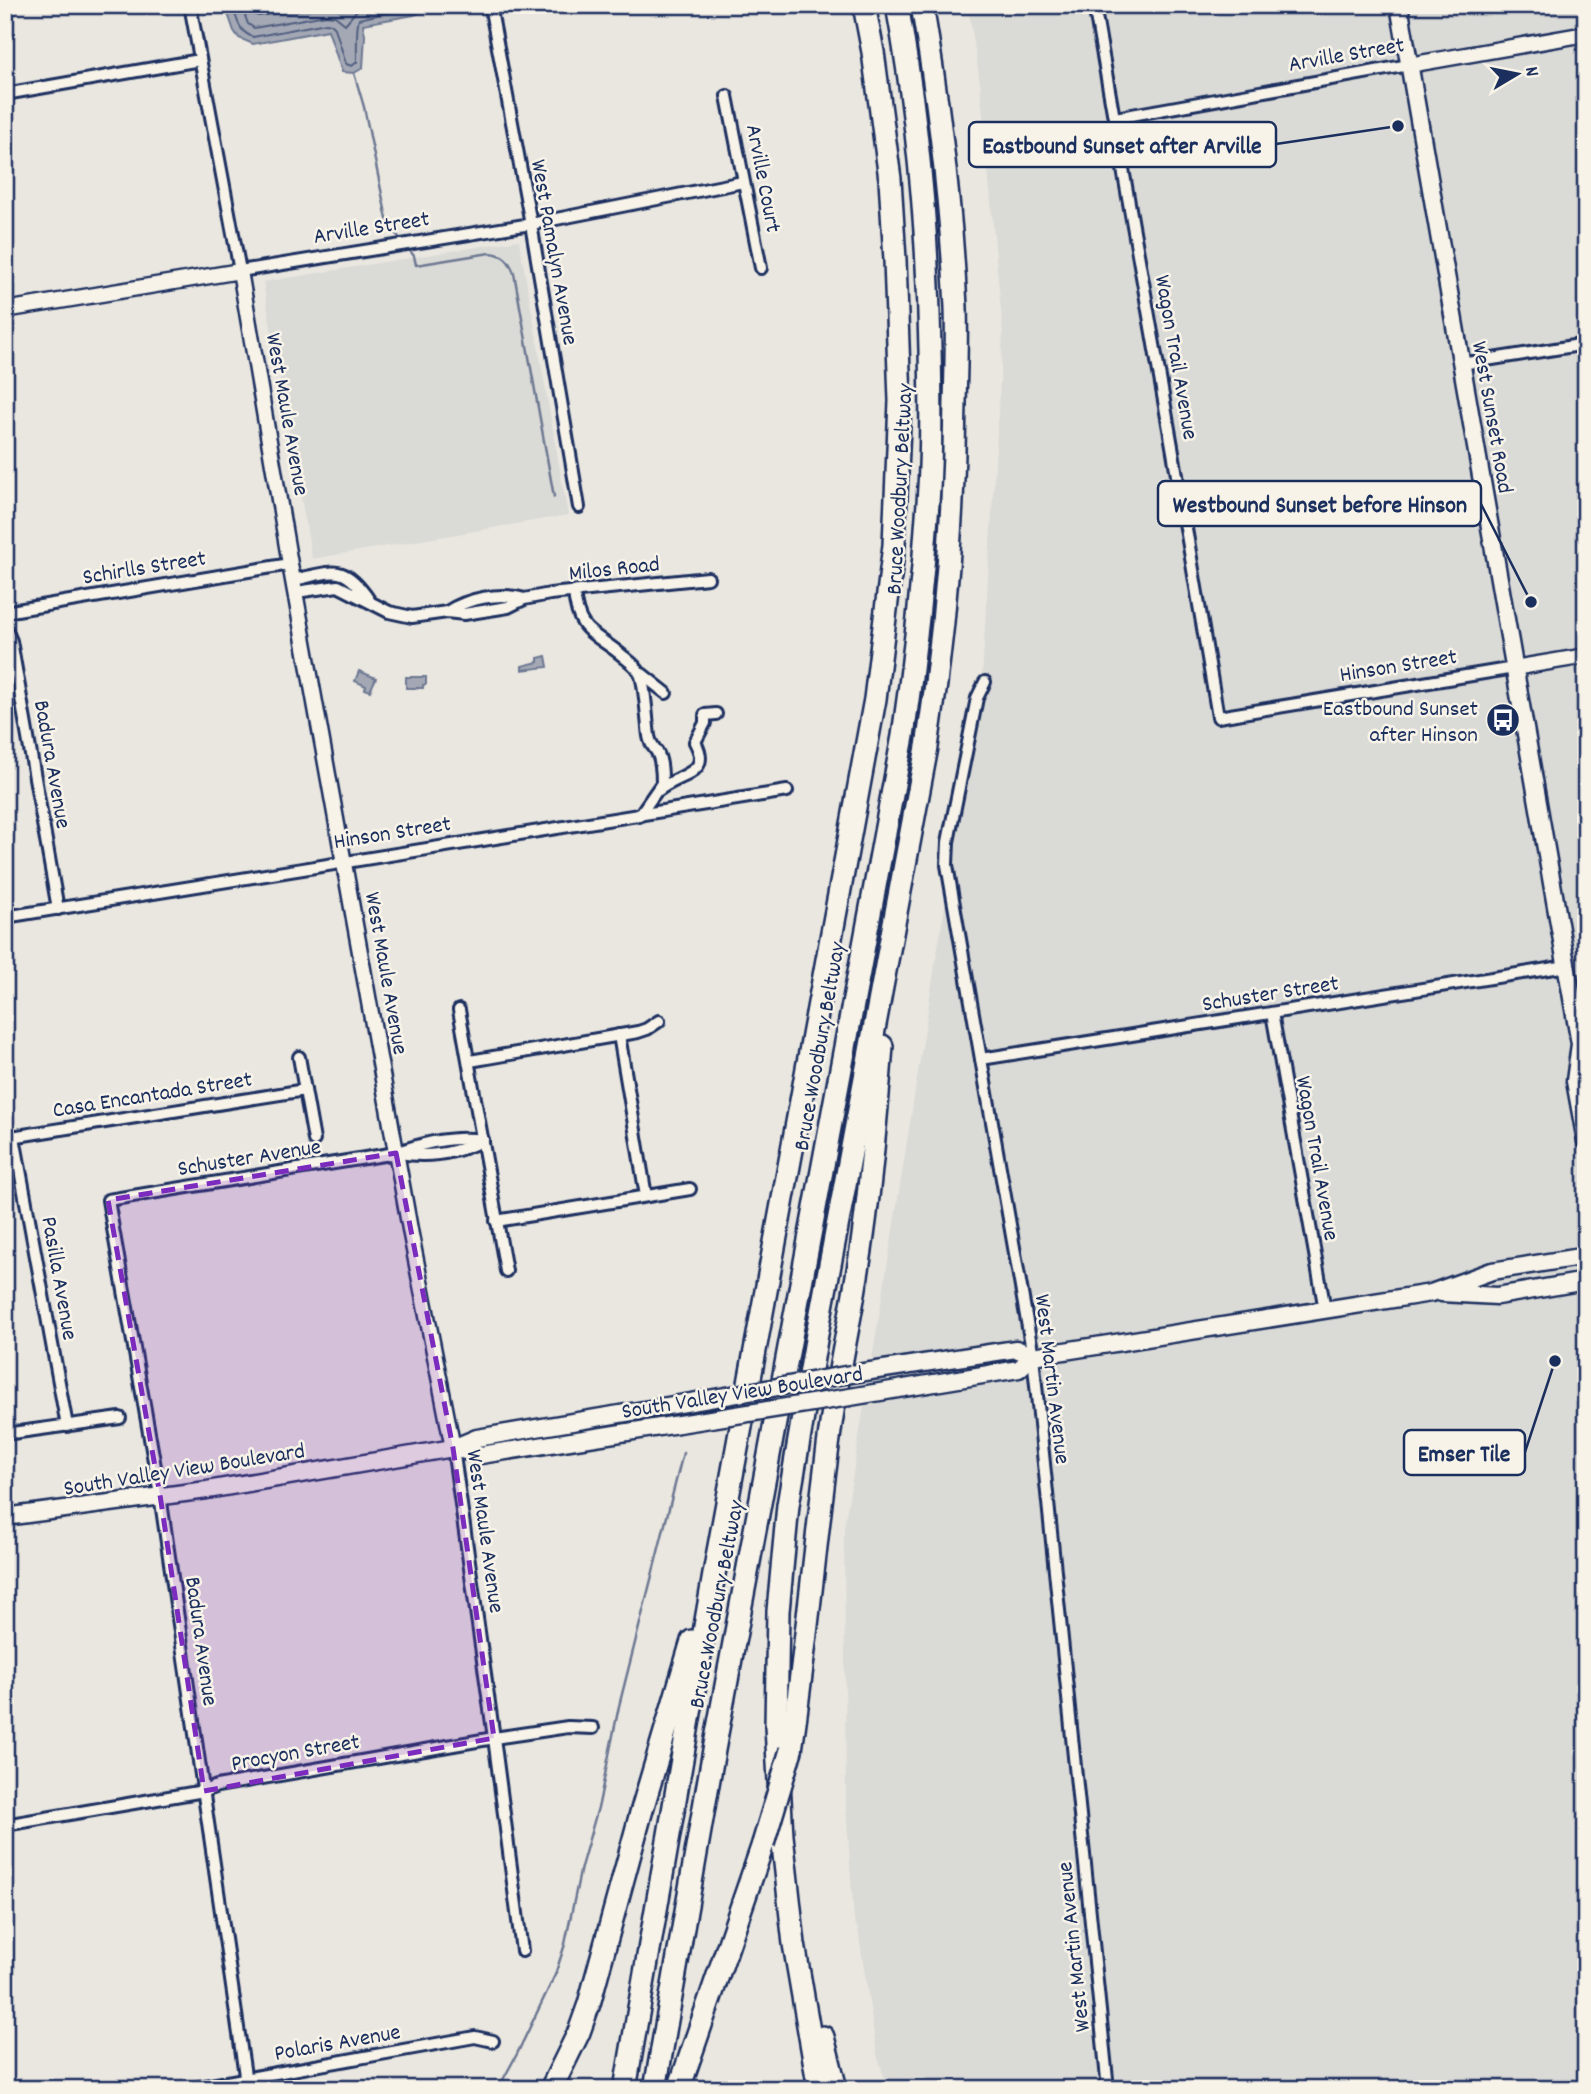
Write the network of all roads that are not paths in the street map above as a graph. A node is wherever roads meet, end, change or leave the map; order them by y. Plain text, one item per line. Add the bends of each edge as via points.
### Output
1 (190, 5) edge
2 (490, 5) edge
3 (864, 5) edge
4 (897, 5) edge
5 (922, 5) edge
6 (930, 5) edge
7 (1094, 5) edge
8 (1399, 5) edge
9 (1586, 34) edge
10 (200, 60) junction
11 (930, 60) junction
12 (1409, 65) junction
13 (5, 94) edge
14 (727, 96) dead end
15 (1115, 118) junction
16 (743, 182) junction
17 (531, 224) junction
18 (761, 268) dead end
19 (240, 271) junction
20 (5, 310) edge
21 (1586, 344) edge
22 (1461, 364) junction
23 (579, 507) dead end
24 (290, 564) junction
25 (708, 578) dead end
26 (295, 586) junction
27 (574, 592) junction
28 (5, 612) edge
29 (5, 628) edge
30 (1586, 656) edge
31 (1514, 668) junction
32 (639, 672) junction
33 (985, 681) dead end
34 (666, 693) dead end
35 (716, 714) dead end
36 (1218, 717) joint
37 (657, 792) junction
38 (786, 792) dead end
39 (639, 816) junction
40 (345, 861) junction
41 (58, 909) junction
42 (5, 917) edge
43 (893, 922) junction
44 (1567, 966) junction
45 (459, 1010) dead end
46 (1272, 1013) junction
47 (659, 1021) dead end
48 (619, 1035) junction
49 (1583, 1048) edge
50 (299, 1057) dead end
51 (981, 1059) junction
52 (470, 1061) junction
53 (305, 1090) junction
54 (10, 1138) edge
55 (314, 1140) dead end
56 (483, 1140) junction
57 (1586, 1141) edge
58 (396, 1153) junction
59 (690, 1189) dead end
60 (646, 1196) junction
61 (108, 1200) joint
62 (496, 1221) junction
63 (1586, 1256) edge
64 (506, 1271) dead end
65 (1586, 1281) edge
66 (1431, 1293) junction
67 (1325, 1310) junction
68 (1033, 1356) junction
69 (120, 1418) dead end
70 (67, 1426) junction
71 (5, 1434) edge
72 (453, 1448) junction
73 (160, 1495) junction
74 (5, 1517) edge
75 (717, 1557) junction
76 (593, 1728) dead end
77 (494, 1738) junction
78 (204, 1791) junction
79 (5, 1825) edge
80 (773, 1840) junction
81 (522, 1951) dead end
82 (493, 2041) dead end
83 (247, 2084) edge
84 (188, 2089) edge
85 (551, 2089) edge
86 (625, 2089) edge
87 (655, 2089) edge
88 (679, 2089) edge
89 (819, 2089) edge
90 (836, 2089) edge
91 (1108, 2089) edge

1 - 10 street, West Maule Avenue
2 - 17 street, West Pamalyn Avenue
3 - 75 highway, Bruce Woodbury Beltway via 890,179 895,260 900,401 894,545 874,699
4 - 87 highway, Bruce Woodbury Beltway via 922,189 931,397 929,486 910,685
5 - 11 highway
6 - 11 highway
7 - 15 street, Wagon Trail Avenue
8 - 12 main road, West Sunset Road
9 - 12 street, Arville Street
10 - 13 street
10 - 19 street, West Maule Avenue
11 - 43 highway via 948,193 956,309 955,463 939,671
12 - 15 street, Arville Street
12 - 22 main road, West Sunset Road
14 - 16 street, Arville Court
15 - 36 street, Wagon Trail Avenue
16 - 17 street, Arville Street
16 - 18 street, Arville Court
17 - 19 street, Arville Street
17 - 23 street, West Pamalyn Avenue
19 - 20 street, Arville Street
19 - 24 street, West Maule Avenue
21 - 22 street
22 - 31 main road, West Sunset Road
24 - 26 street, West Maule Avenue
24 - 28 street, Schirlls Street
25 - 27 street, Milos Road
26 - 27 street, Milos Road via 338,586 406,617 447,612 462,603 507,595 524,599
26 - 40 street, West Maule Avenue
27 - 32 street via 587,631
29 - 41 street, Badura Avenue
30 - 31 street, Hinson Street
31 - 36 street, Hinson Street
31 - 44 main road, West Sunset Road
32 - 34 street
32 - 37 street via 651,745 660,761 662,783
33 - 51 street, West Martin Avenue via 977,698 947,842 947,865
35 - 37 street via 705,715 695,742 701,755 697,768
37 - 39 street
38 - 39 street, Hinson Street
39 - 40 street, Hinson Street
40 - 41 street, Hinson Street
40 - 58 street, West Maule Avenue
41 - 42 street, Hinson Street
43 - 80 highway, bridge via 868,1201 828,1445 791,1751
43 - 80 highway via 789,1505 778,1611
44 - 46 street, Schuster Street
44 - 49 main road, West Sunset Road
45 - 52 street
46 - 51 street, Schuster Street
46 - 67 street, Wagon Trail Avenue
47 - 48 street via 647,1029
48 - 52 street
48 - 60 street
49 - 57 main road, West Sunset Road via 1575,1081
50 - 53 street
51 - 68 street, West Martin Avenue
52 - 56 street
53 - 54 street, Casa Encantada Street
53 - 55 street
54 - 70 street, Pasilla Avenue
56 - 58 street, Schuster Avenue via 463,1137
56 - 62 street
58 - 61 street, Schuster Avenue
58 - 72 street, West Maule Avenue
59 - 60 street
60 - 62 street
61 - 73 street, Badura Avenue
62 - 64 street
63 - 66 main road, South Valley View Boulevard via 1492,1271
65 - 66 main road, South Valley View Boulevard via 1497,1296
66 - 67 main road, South Valley View Boulevard
67 - 68 main road, South Valley View Boulevard
68 - 72 main road, South Valley View Boulevard, bridge via 1016,1349 852,1374 477,1438
68 - 72 main road, South Valley View Boulevard, bridge via 1019,1369 850,1397 481,1455
68 - 91 street, West Martin Avenue
69 - 70 street
70 - 71 street
72 - 73 main road, South Valley View Boulevard
72 - 77 street, West Maule Avenue
73 - 74 main road, South Valley View Boulevard
73 - 78 street, Badura Avenue
75 - 85 highway via 596,1981 579,2032
75 - 86 highway, Bruce Woodbury Beltway
76 - 77 street, Procyon Street via 568,1727
77 - 78 street, Procyon Street
77 - 81 street, West Maule Avenue
78 - 79 street, Procyon Street
78 - 83 street, Badura Avenue
80 - 88 highway
80 - 89 highway
80 - 90 highway via 800,1921
82 - 83 street, Polaris Avenue via 475,2037
83 - 84 street, Polaris Avenue

